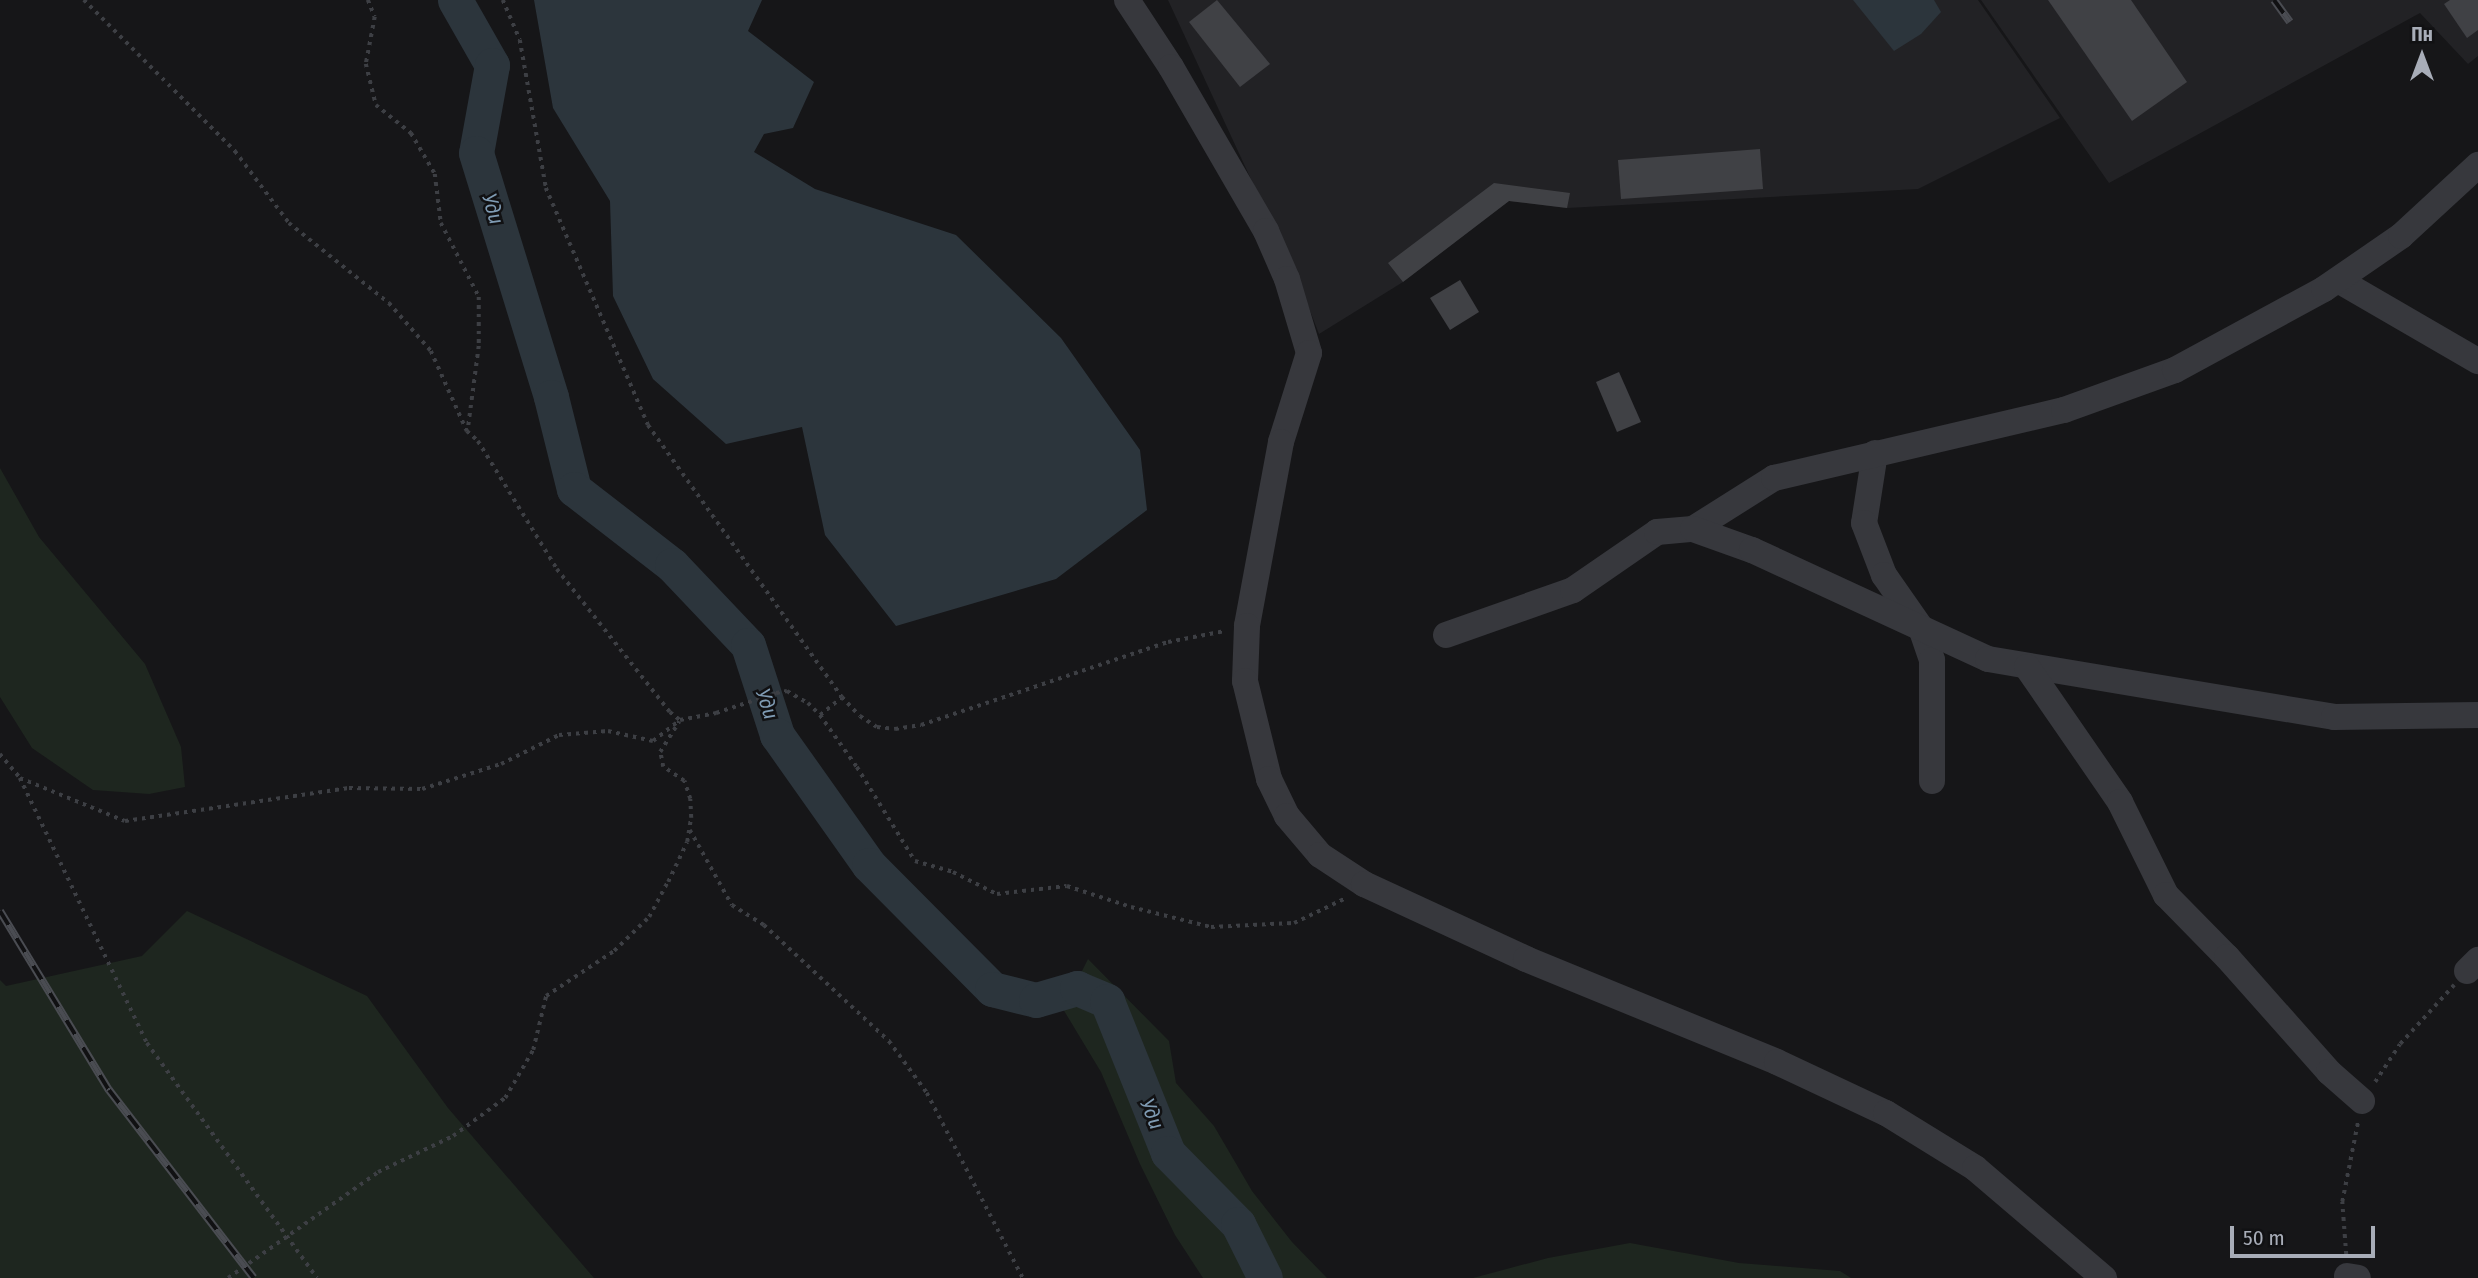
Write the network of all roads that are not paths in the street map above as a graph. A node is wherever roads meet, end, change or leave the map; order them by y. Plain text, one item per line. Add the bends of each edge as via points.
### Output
1 (1127, 0) edge
2 (2478, 165) edge
3 (2338, 280) junction
4 (2478, 360) edge
5 (1875, 453) junction
6 (1693, 529) junction
7 (1921, 628) junction
8 (1446, 635) dead end
9 (2027, 667) junction
10 (2478, 715) edge
11 (1932, 781) dead end
12 (2362, 1101) dead end
13 (2104, 1278) edge

1 - 13 street via 1266,231 1287,279 1309,353 1281,442 1247,626 1245,681 1269,779 1287,816 1320,855 1364,884 1886,1113 1975,1168
2 - 3 street via 2400,236
3 - 4 street
3 - 5 street via 2175,370 2064,410
5 - 6 street via 1774,478
5 - 7 street via 1864,523 1884,575
6 - 7 street via 1752,550
6 - 8 street via 1657,532 1573,590
7 - 9 street via 1988,659
7 - 11 street via 1933,660
9 - 10 street via 2334,717
9 - 12 street via 2120,802 2166,895 2329,1072

